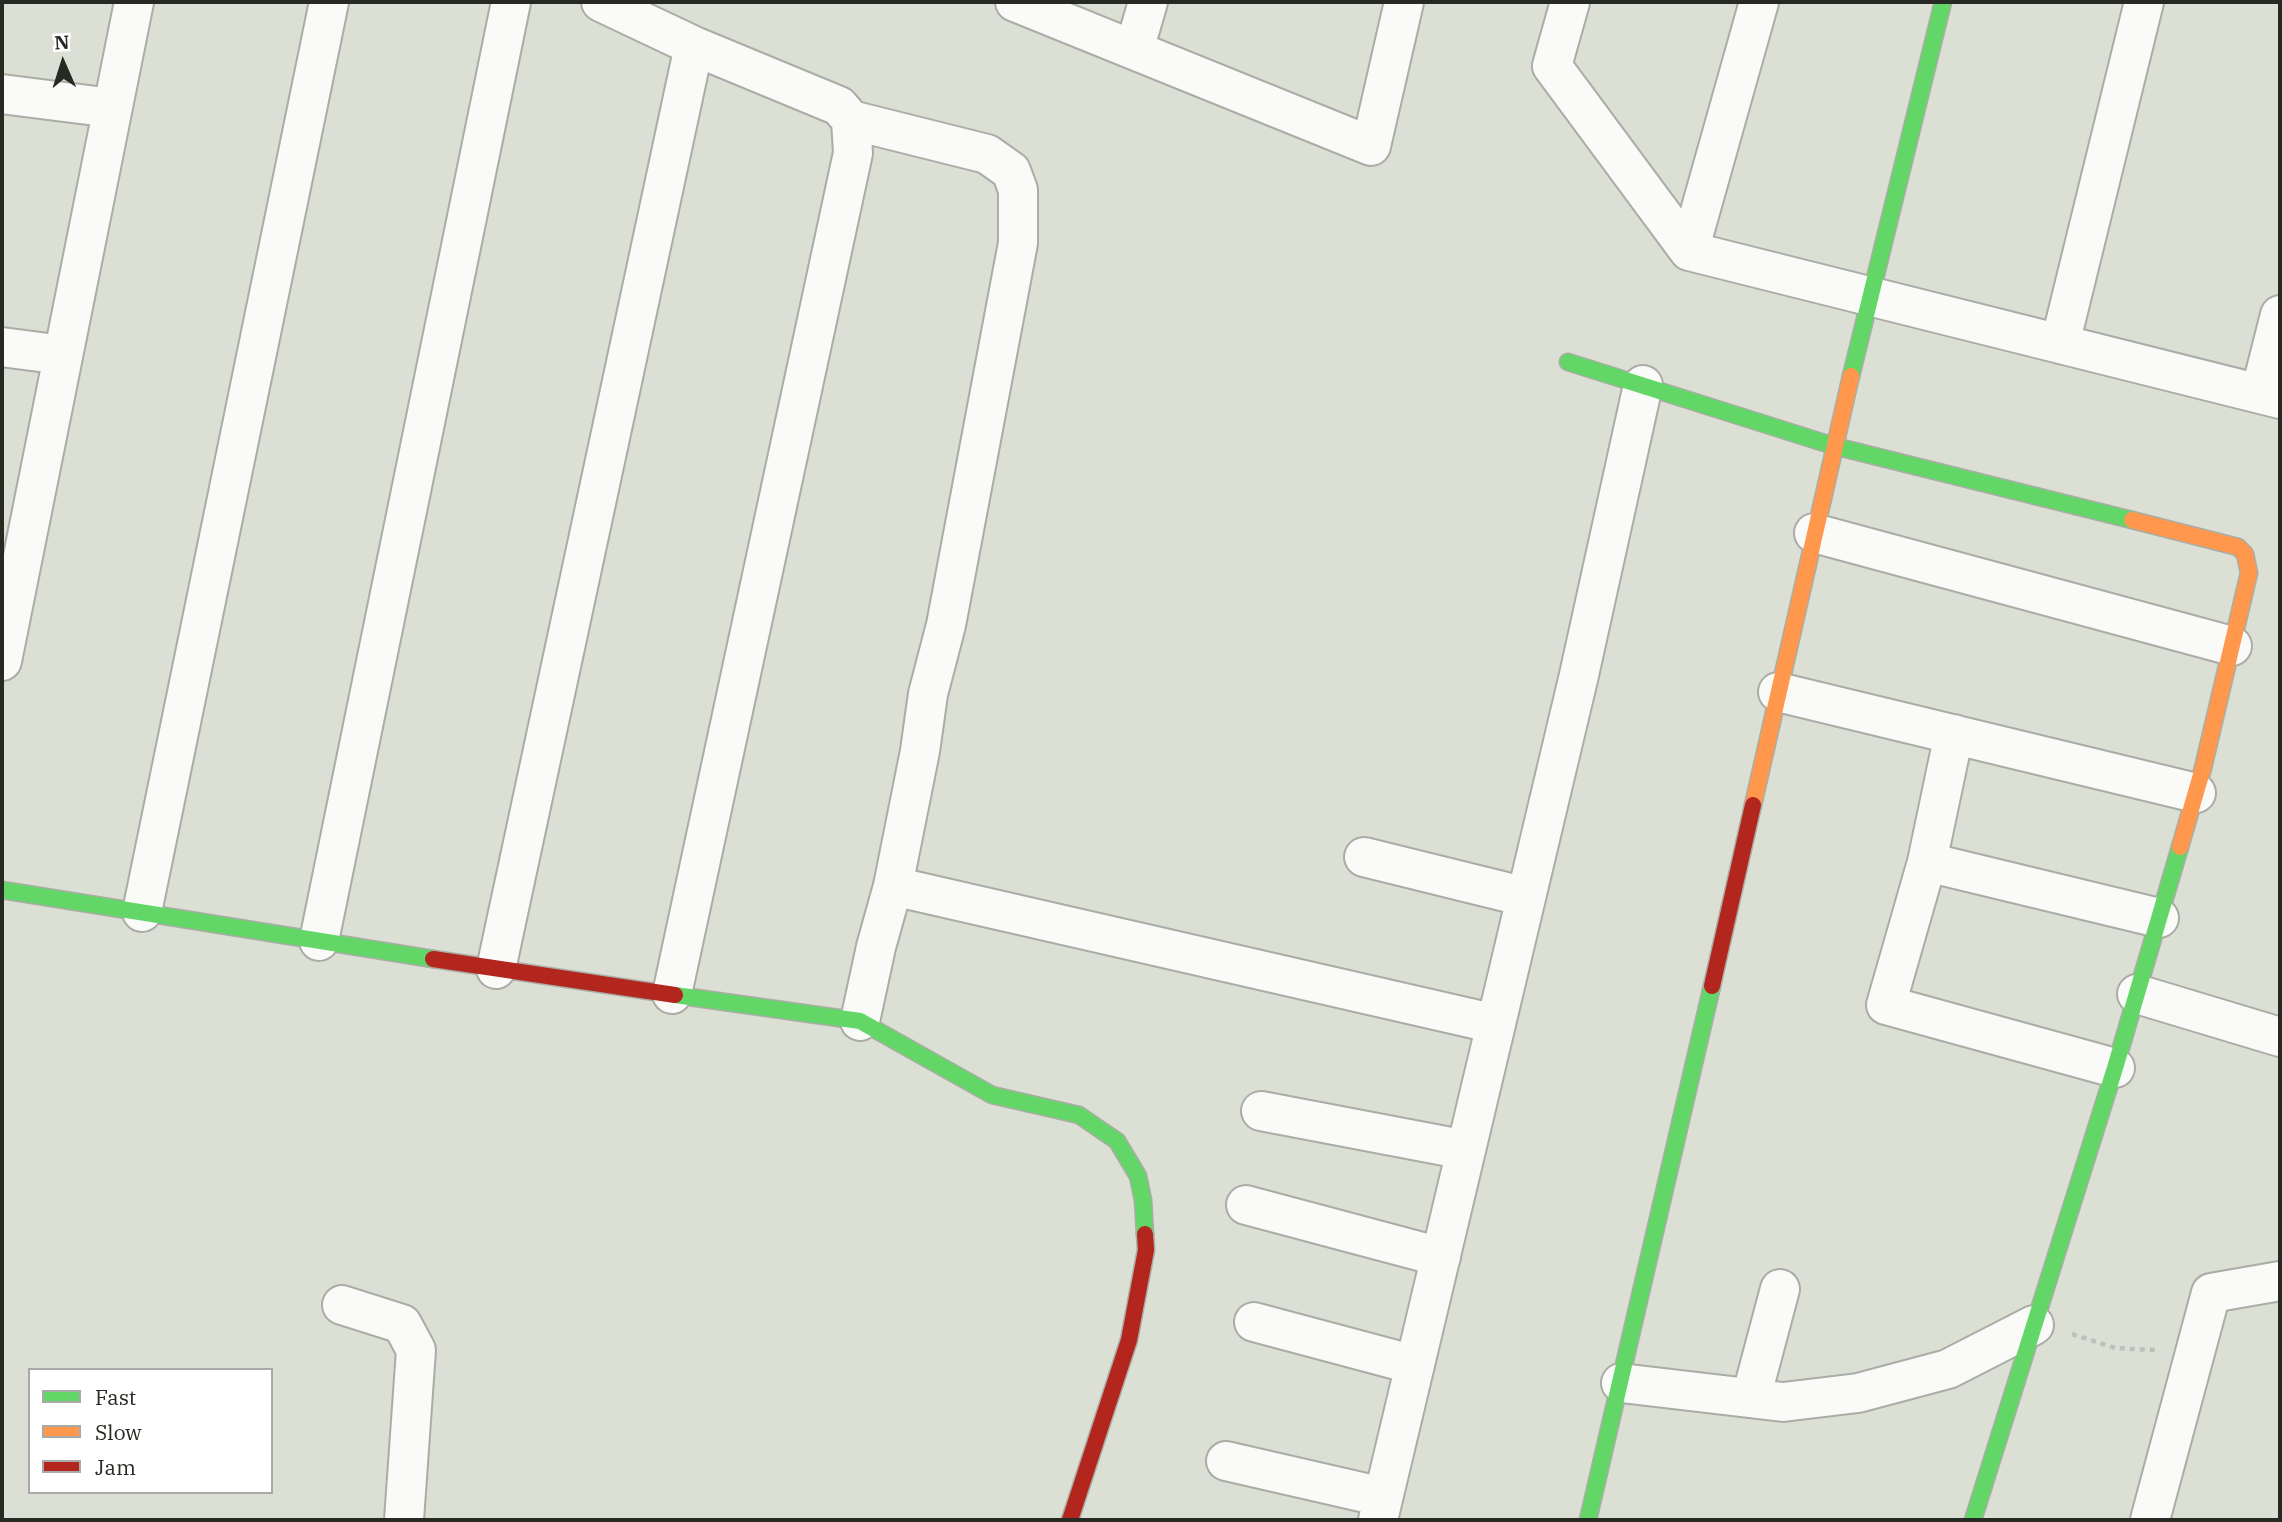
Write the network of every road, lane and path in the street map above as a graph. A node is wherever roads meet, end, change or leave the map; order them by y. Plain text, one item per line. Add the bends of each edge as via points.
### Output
1 (134, 2) edge
2 (329, 2) edge
3 (511, 2) edge
4 (601, 2) edge
5 (1015, 2) edge
6 (1148, 2) edge
7 (1404, 2) edge
8 (1570, 2) edge
9 (1759, 2) edge
10 (1943, 2) edge
11 (2144, 2) edge
12 (694, 46) junction
13 (1134, 50) junction
14 (2, 94) edge
15 (113, 108) junction
16 (851, 120) junction
17 (1689, 251) junction
18 (1869, 296) junction
19 (2280, 315) edge
20 (2060, 344) junction
21 (2, 347) edge
22 (63, 355) junction
23 (1568, 362) dead end
24 (1643, 385) junction
25 (2270, 397) edge
26 (1834, 446) junction
27 (1814, 533) junction
28 (2232, 646) junction
29 (2, 661) edge
30 (1778, 692) junction
31 (1954, 734) junction
32 (2196, 793) junction
33 (1364, 857) dead end
34 (1927, 862) junction
35 (893, 886) junction
36 (2, 890) edge
37 (1526, 897) junction
38 (142, 912) junction
39 (2160, 918) junction
40 (318, 941) junction
41 (496, 970) junction
42 (672, 994) junction
43 (2137, 994) junction
44 (860, 1021) junction
45 (1496, 1024) junction
46 (2280, 1037) edge
47 (2115, 1068) junction
48 (1261, 1111) dead end
49 (1466, 1150) junction
50 (1246, 1205) dead end
51 (1440, 1257) junction
52 (2280, 1281) edge
53 (1780, 1289) dead end
54 (342, 1305) dead end
55 (1254, 1322) dead end
56 (2034, 1325) junction
57 (2202, 1328) junction
58 (1415, 1365) junction
59 (1621, 1383) junction
60 (1751, 1398) junction
61 (1226, 1461) dead end
62 (1381, 1509) edge
63 (404, 1520) edge
64 (1070, 1520) edge
65 (1588, 1520) edge
66 (1973, 1520) edge
67 (2150, 1520) edge

1 - 15 street
2 - 38 street
3 - 40 street
4 - 12 street
5 - 13 street
6 - 13 street
7 - 13 street via 1371,146
8 - 17 street via 1552,66
9 - 17 street
10 - 18 street
11 - 20 street
12 - 16 street via 839,106
12 - 41 street
14 - 15 street
15 - 22 street
16 - 35 street via 987,154 1011,171 1018,190 1018,243
16 - 42 street via 853,153
17 - 18 street
18 - 20 street
18 - 26 street
19 - 25 street
20 - 25 street
21 - 22 street
22 - 29 street
23 - 24 street
24 - 26 street
24 - 37 street
26 - 27 street
26 - 28 street via 2238,547 2245,554 2249,573
27 - 28 street
27 - 30 street
28 - 32 street
30 - 31 street
30 - 59 street
31 - 32 street
31 - 34 street
32 - 39 street
33 - 37 street
34 - 39 street
34 - 47 street via 1886,1006
35 - 44 street
35 - 45 street
36 - 38 street
37 - 45 street
38 - 40 street
39 - 43 street
40 - 41 street
41 - 42 street
42 - 44 street
43 - 46 street
43 - 47 street
44 - 64 street via 992,1095 1079,1115 1117,1141 1138,1176 1146,1250 1129,1340
45 - 49 street
47 - 56 street
48 - 49 street
49 - 51 street
50 - 51 street
51 - 58 street
52 - 57 street via 2211,1293
53 - 60 street
54 - 63 street via 402,1324 416,1350
55 - 58 street
56 - 57 path via 2115,1348 2155,1350 2189,1341
56 - 60 street via 1948,1369 1858,1393 1783,1402
56 - 66 street
57 - 67 street
58 - 62 street
59 - 60 street
59 - 65 street
61 - 62 street

